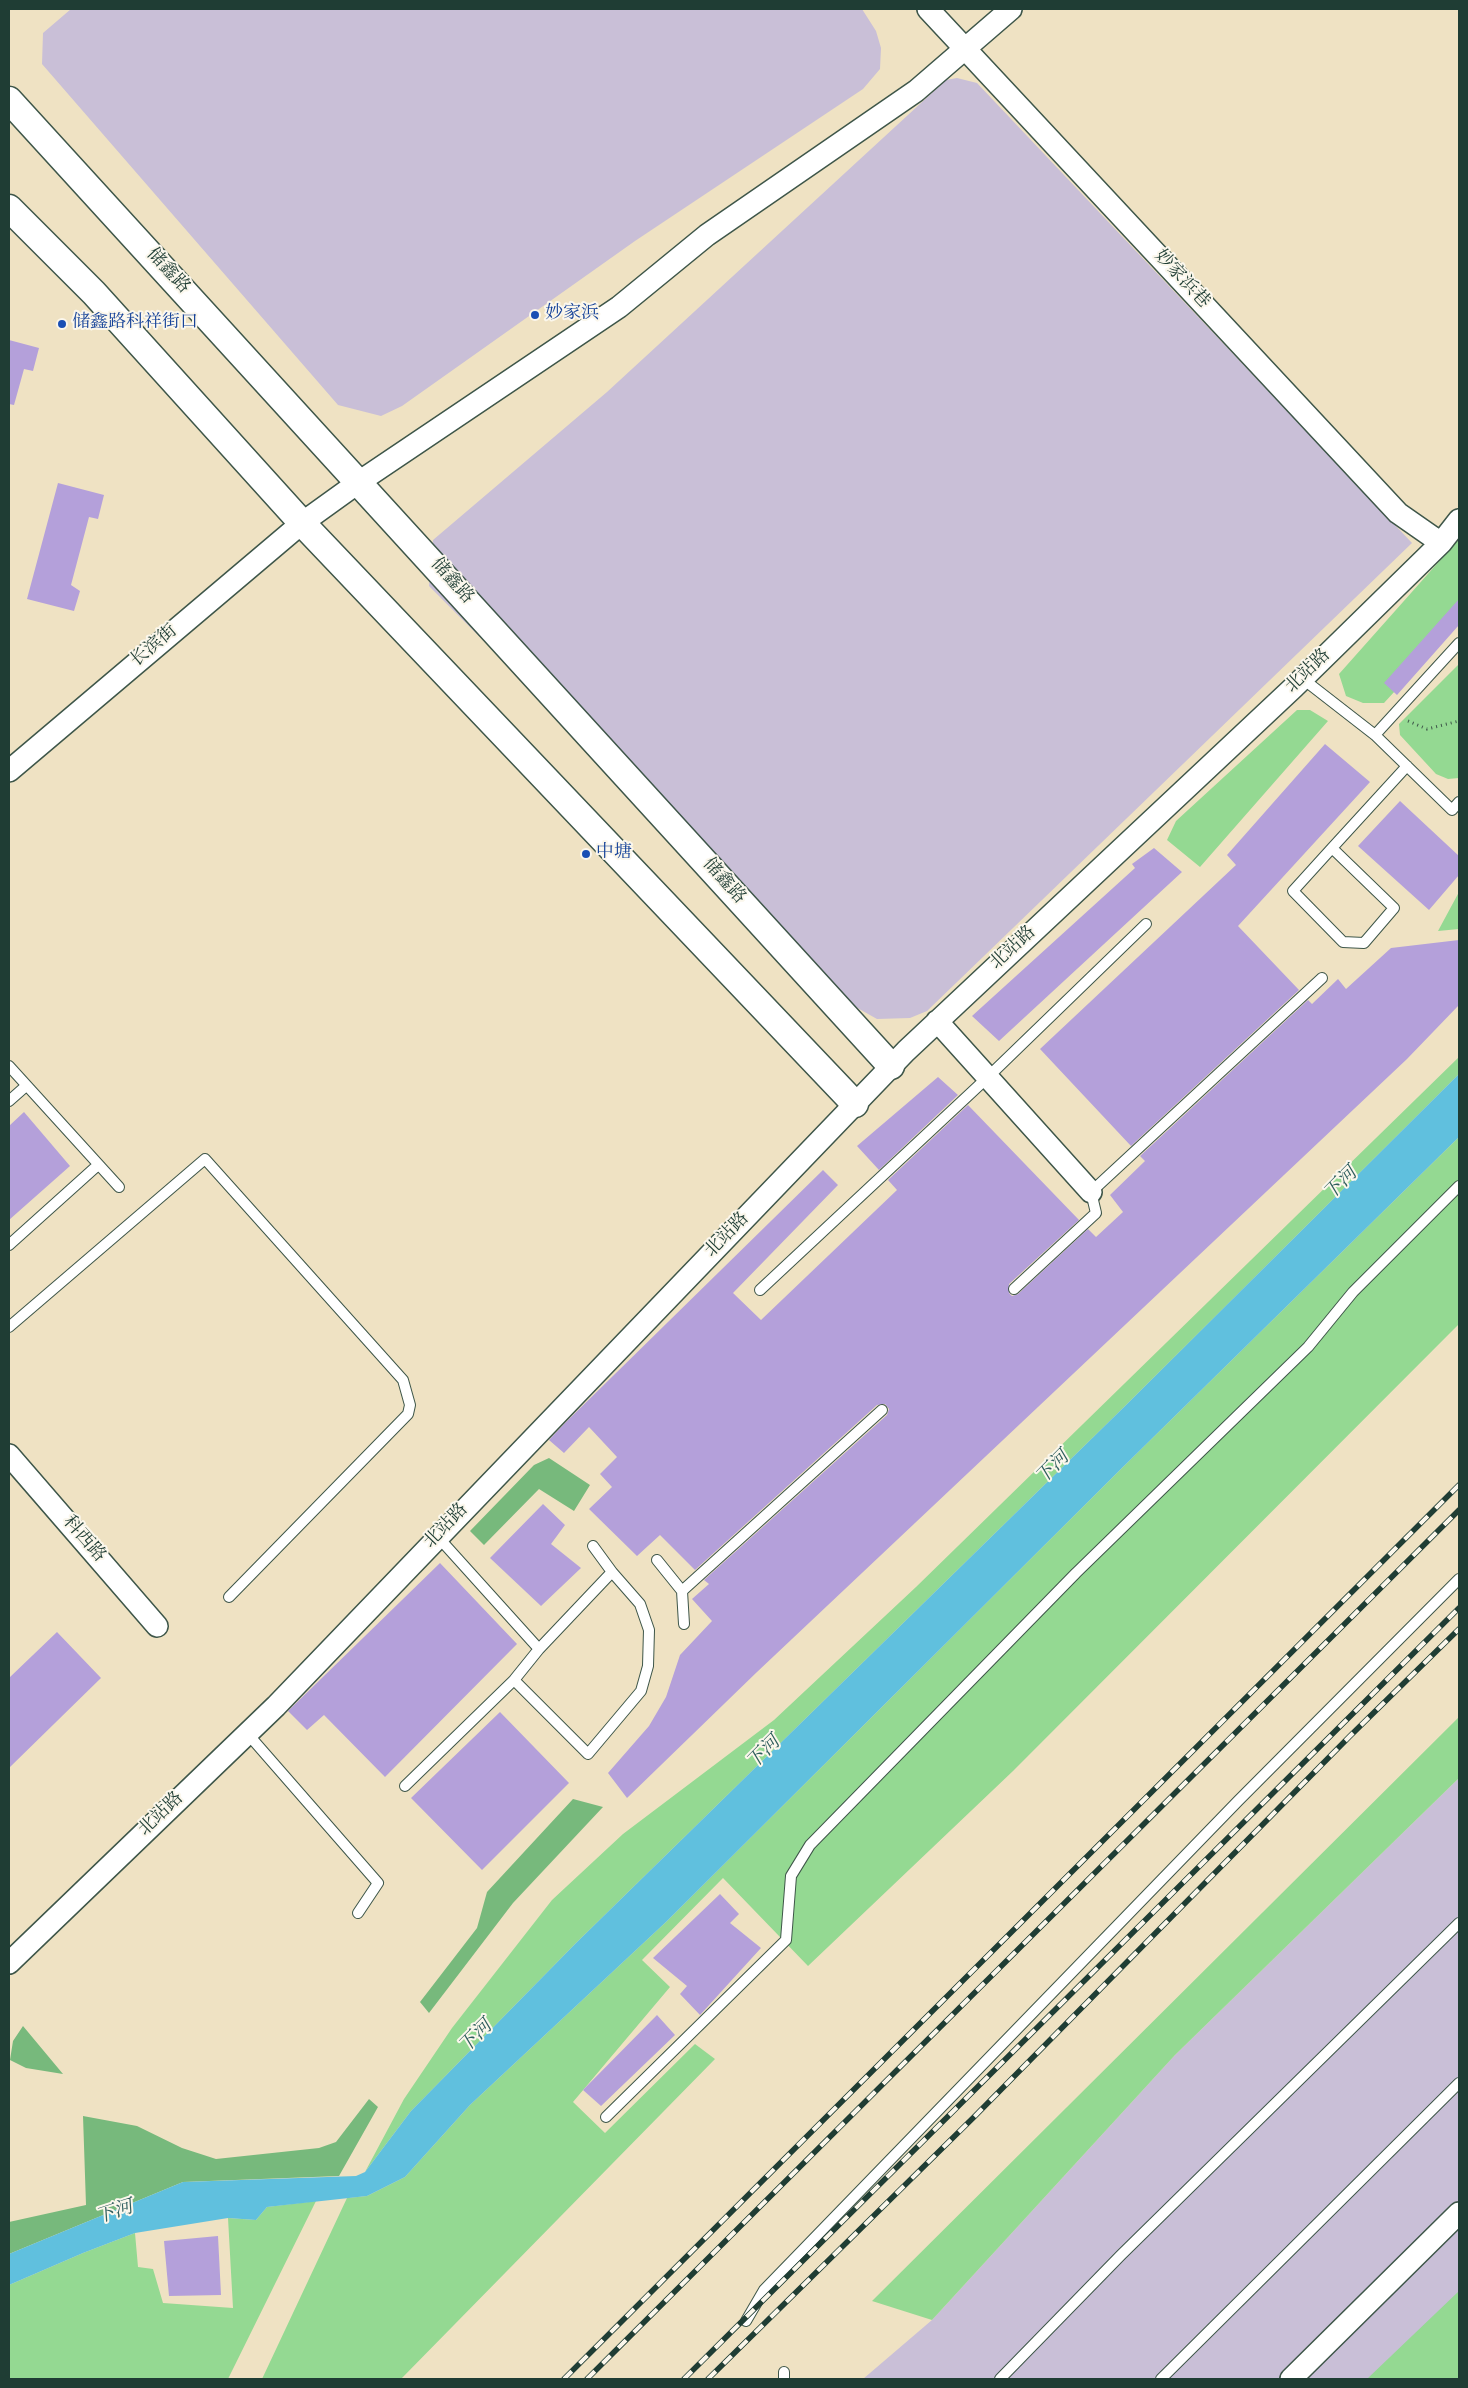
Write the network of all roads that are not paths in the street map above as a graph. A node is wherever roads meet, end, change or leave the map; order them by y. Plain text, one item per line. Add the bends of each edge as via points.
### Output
1 (928, 9) edge
2 (1011, 9) edge
3 (965, 48) junction
4 (9, 100) edge
5 (9, 208) edge
6 (359, 482) junction
7 (1459, 520) edge
8 (302, 523) junction
9 (1441, 543) junction
10 (1459, 643) edge
11 (1303, 678) junction
12 (1375, 735) junction
13 (1407, 766) junction
14 (9, 771) edge
15 (1459, 802) edge
16 (1332, 848) junction
17 (1146, 924) dead end
18 (1322, 978) dead end
19 (937, 1021) junction
20 (9, 1066) edge
21 (891, 1066) junction
22 (988, 1077) junction
23 (26, 1086) junction
24 (9, 1102) edge
25 (855, 1104) junction
26 (98, 1165) junction
27 (1459, 1186) edge
28 (119, 1187) dead end
29 (1091, 1192) junction
30 (9, 1245) edge
31 (1014, 1289) dead end
32 (760, 1290) dead end
33 (9, 1327) edge
34 (882, 1410) dead end
35 (9, 1455) edge
36 (438, 1537) junction
37 (593, 1546) dead end
38 (657, 1560) dead end
39 (612, 1572) junction
40 (1459, 1579) edge
41 (682, 1591) junction
42 (229, 1597) dead end
43 (684, 1624) dead end
44 (157, 1626) dead end
45 (540, 1649) junction
46 (514, 1680) junction
47 (247, 1733) junction
48 (405, 1786) dead end
49 (358, 1913) dead end
50 (1459, 1923) edge
51 (9, 1963) edge
52 (1459, 2083) edge
53 (606, 2117) dead end
54 (1459, 2213) edge
55 (746, 2321) dead end
56 (1000, 2379) edge
57 (1161, 2379) edge
58 (1291, 2379) edge

1 - 3 street, 妙家浜巷
2 - 3 street, 长滨街
3 - 6 street, 长滨街 via 916,91 707,235 619,307
3 - 9 street, 妙家浜巷 via 1398,513
4 - 6 street, 储鑫路
5 - 8 street via 94,293
6 - 8 street, 长滨街
6 - 21 street, 储鑫路
7 - 9 street, 北站路
8 - 14 street, 长滨街
8 - 25 street
9 - 11 street, 北站路
10 - 12 lane
11 - 12 lane
11 - 19 street, 北站路
12 - 13 lane
13 - 15 lane via 1452,810
13 - 16 lane
16 - 16 lane via 1293,891 1343,942 1364,943 1394,908
17 - 22 lane
18 - 29 lane
19 - 21 street, 北站路
19 - 22 street
20 - 23 lane
21 - 25 street, 北站路
22 - 29 street
22 - 32 lane
23 - 24 lane
23 - 26 lane
25 - 36 street, 北站路
26 - 28 lane
26 - 30 lane
27 - 53 lane via 1352,1292 1308,1347 1076,1572 810,1845 791,1876 786,1940
29 - 31 lane via 1096,1213
33 - 42 lane via 205,1158 403,1380 410,1405 408,1414
34 - 41 lane
35 - 44 street, 科西路
36 - 45 lane
36 - 47 street, 北站路
37 - 39 lane
38 - 41 lane
39 - 45 lane
39 - 46 lane via 640,1604 649,1630 648,1666 641,1691 588,1754
40 - 55 lane via 1238,1801 764,2290
41 - 43 lane
45 - 46 lane
46 - 48 lane
47 - 49 lane via 378,1883
47 - 51 street, 北站路
50 - 56 lane via 1120,2255
52 - 57 lane
54 - 58 street

